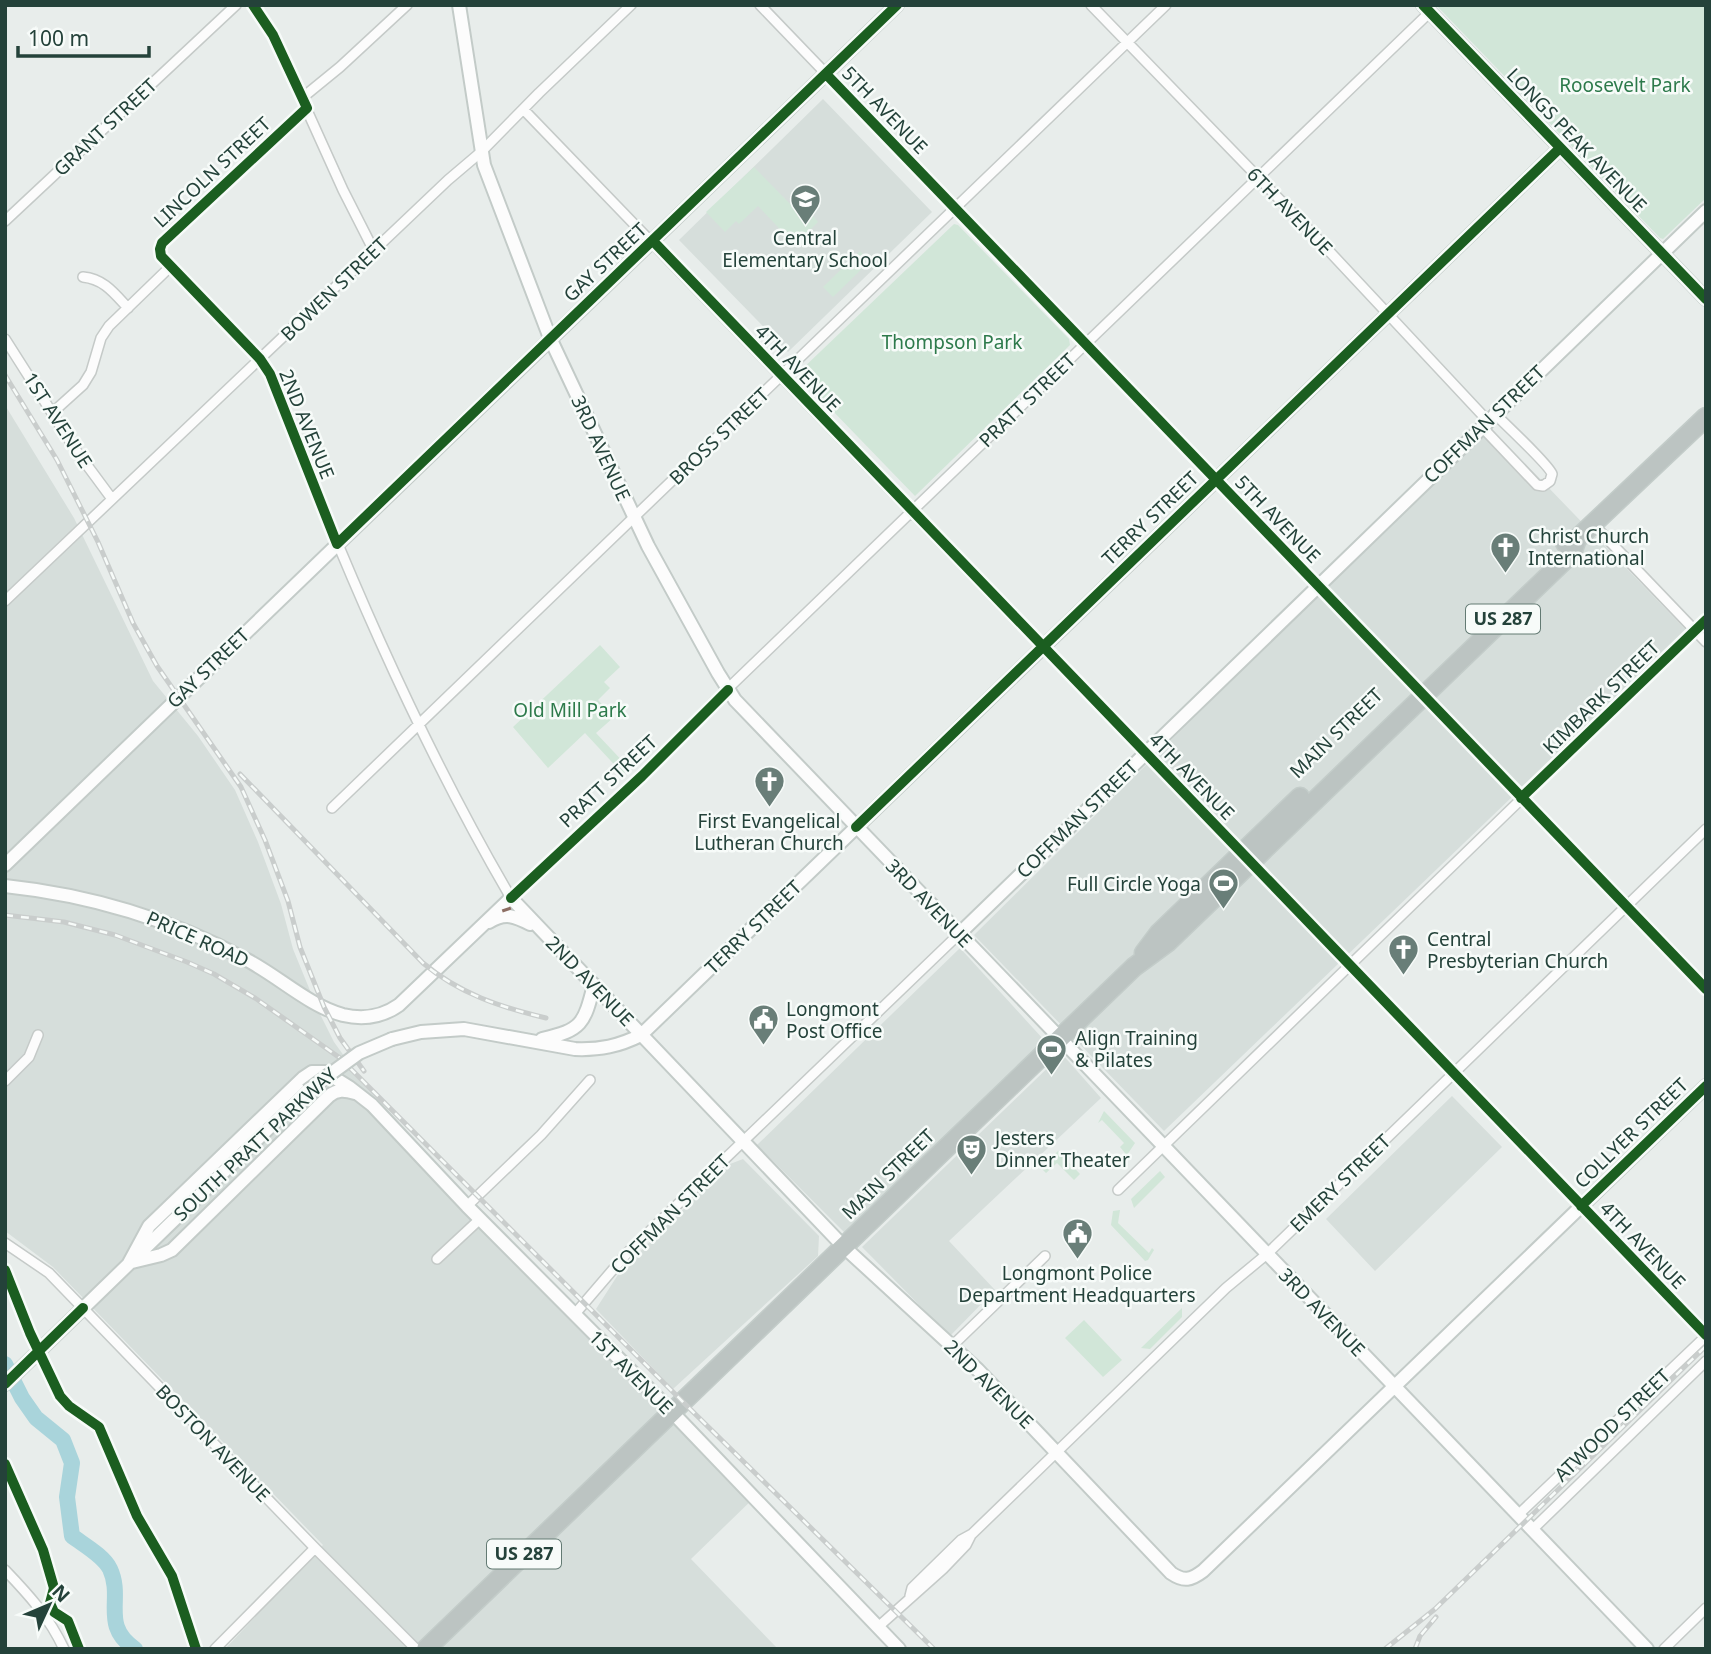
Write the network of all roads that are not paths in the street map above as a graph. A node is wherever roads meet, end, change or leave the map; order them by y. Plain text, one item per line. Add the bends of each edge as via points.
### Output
1 (236, 5) edge
2 (253, 5) edge
3 (407, 5) edge
4 (459, 5) edge
5 (631, 5) edge
6 (760, 5) edge
7 (897, 5) edge
8 (1091, 5) edge
9 (1166, 5) edge
10 (1427, 9) edge
11 (1127, 43) junction
12 (826, 74) junction
13 (302, 98) junction
14 (307, 108) junction
15 (523, 109) junction
16 (1560, 148) junction
17 (481, 152) junction
18 (1258, 178) junction
19 (956, 209) junction
20 (1706, 211) edge
21 (5, 221) edge
22 (653, 241) junction
23 (374, 251) junction
24 (1661, 253) junction
25 (171, 266) junction
26 (83, 277) dead end
27 (1706, 299) edge
28 (128, 308) junction
29 (1388, 314) junction
30 (550, 338) junction
31 (5, 340) edge
32 (1085, 344) junction
33 (260, 359) junction
34 (781, 375) junction
35 (51, 413) junction
36 (1706, 418) edge
37 (1488, 420) junction
38 (1216, 479) junction
39 (112, 499) junction
40 (912, 512) junction
41 (634, 517) junction
42 (1593, 524) junction
43 (337, 544) junction
44 (1318, 586) junction
45 (5, 601) edge
46 (1706, 620) edge
47 (1695, 631) junction
48 (1706, 642) edge
49 (1042, 646) junction
50 (728, 690) junction
51 (1419, 691) junction
52 (419, 726) junction
53 (1146, 753) junction
54 (1521, 798) junction
55 (332, 808) dead end
56 (856, 827) junction
57 (1706, 829) edge
58 (1246, 857) junction
59 (5, 865) edge
60 (5, 886) edge
61 (511, 898) junction
62 (1625, 906) junction
63 (477, 929) junction
64 (543, 931) junction
65 (959, 934) junction
66 (1350, 965) junction
67 (594, 985) junction
68 (1706, 989) edge
69 (379, 1015) joint
70 (641, 1034) junction
71 (38, 1035) dead end
72 (1060, 1039) junction
73 (535, 1041) junction
74 (1453, 1072) junction
75 (590, 1080) dead end
76 (5, 1081) edge
77 (1706, 1086) edge
78 (362, 1096) junction
79 (743, 1142) junction
80 (1163, 1146) junction
81 (1118, 1190) dead end
82 (467, 1206) junction
83 (1581, 1206) junction
84 (480, 1219) junction
85 (5, 1243) edge
86 (843, 1246) junction
87 (1267, 1254) junction
88 (1045, 1256) dead end
89 (437, 1259) dead end
90 (129, 1263) junction
91 (83, 1308) junction
92 (574, 1315) junction
93 (1706, 1336) edge
94 (953, 1346) junction
95 (1706, 1361) edge
96 (5, 1384) edge
97 (1394, 1387) junction
98 (672, 1412) junction
99 (1056, 1452) junction
100 (1518, 1515) junction
101 (1532, 1530) junction
102 (315, 1548) junction
103 (5, 1570) edge
104 (1179, 1579) joint
105 (1706, 1608) edge
106 (878, 1627) junction
107 (64, 1649) edge
108 (215, 1649) edge
109 (416, 1649) edge
110 (426, 1649) edge
111 (899, 1649) edge
112 (1647, 1649) edge
113 (1664, 1649) edge

1 - 21 street, GRANT STREET
2 - 13 street via 273,35
3 - 13 street
4 - 17 street, 3RD AVENUE
5 - 15 street, BOWEN STREET
6 - 12 street, 5TH AVENUE
7 - 12 street, GAY STREET
8 - 11 street, 6TH AVENUE
9 - 11 street, BROSS STREET
10 - 16 street, LONGS PEAK AVENUE
10 - 18 street, PRATT STREET
11 - 18 street, 6TH AVENUE
11 - 19 street, BROSS STREET
12 - 19 street, 5TH AVENUE
12 - 22 street, GAY STREET
13 - 14 street
14 - 23 street
14 - 25 street, LINCOLN STREET via 162,243 161,256
15 - 17 street, BOWEN STREET
15 - 22 street, 4TH AVENUE
16 - 24 street, LONGS PEAK AVENUE
16 - 29 street, TERRY STREET
17 - 23 street, BOWEN STREET
17 - 30 street, 3RD AVENUE
18 - 29 street, 6TH AVENUE
18 - 32 street, PRATT STREET
19 - 32 street, 5TH AVENUE
19 - 34 street, BROSS STREET
20 - 24 street, COFFMAN STREET
22 - 30 street, GAY STREET
22 - 34 street, 4TH AVENUE
23 - 33 street, BOWEN STREET
24 - 27 street, LONGS PEAK AVENUE
24 - 37 street, COFFMAN STREET
25 - 28 street
25 - 33 street, 2ND AVENUE
26 - 28 street via 105,283
28 - 35 street via 101,338 83,385
29 - 37 street, 6TH AVENUE
29 - 38 street, TERRY STREET
30 - 41 street, 3RD AVENUE
30 - 43 street, GAY STREET
31 - 35 street, 1ST AVENUE
32 - 38 street, 5TH AVENUE
32 - 40 street, PRATT STREET
33 - 39 street, BOWEN STREET
33 - 43 street, 2ND AVENUE
34 - 40 street, 4TH AVENUE
34 - 41 street, BROSS STREET
35 - 39 street, 1ST AVENUE
36 - 42 highway, MAIN STREET / US 287
37 - 37 street, 6TH AVENUE via 1537,485 1550,481 1549,467
37 - 44 street, COFFMAN STREET
38 - 44 street, 5TH AVENUE
38 - 49 street, TERRY STREET
39 - 45 street, BOWEN STREET
40 - 49 street, 4TH AVENUE
40 - 50 street, PRATT STREET
41 - 50 street, 3RD AVENUE
41 - 52 street, BROSS STREET
42 - 47 street
42 - 51 highway, MAIN STREET / US 287 via 1577,540 1564,544
43 - 52 street, 2ND AVENUE
43 - 59 street, GAY STREET
44 - 51 street, 5TH AVENUE
44 - 53 street, COFFMAN STREET
46 - 47 street, KIMBARK STREET
47 - 48 street
47 - 54 street, KIMBARK STREET
49 - 53 street, 4TH AVENUE
49 - 56 street, TERRY STREET
50 - 56 street, 3RD AVENUE
50 - 61 street, PRATT STREET
51 - 54 street, 5TH AVENUE
51 - 58 highway, MAIN STREET / US 287
52 - 55 street, BROSS STREET
52 - 61 street, 2ND AVENUE
53 - 58 street, 4TH AVENUE
53 - 65 street, COFFMAN STREET
54 - 62 street, 5TH AVENUE
54 - 66 street, KIMBARK STREET
56 - 65 street, 3RD AVENUE
56 - 70 street, TERRY STREET
57 - 62 street, EMERY STREET
58 - 66 street, 4TH AVENUE
58 - 72 highway, MAIN STREET / US 287 via 1159,933 1134,967
60 - 69 street, PRICE ROAD via 89,899 140,913 216,943 324,1007 357,1018
61 - 63 street, PRATT STREET
61 - 64 street, 2ND AVENUE
62 - 68 street, 5TH AVENUE
62 - 74 street, EMERY STREET
63 - 64 street via 508,915
63 - 69 street, PRATT STREET via 399,1004
64 - 67 street, 2ND AVENUE
65 - 72 street, 3RD AVENUE
65 - 79 street, COFFMAN STREET
66 - 74 street, 4TH AVENUE
66 - 80 street, KIMBARK STREET
67 - 70 street, 2ND AVENUE
67 - 73 street via 588,1012 577,1026
70 - 73 street, SOUTH PRATT PARKWAY via 618,1045 592,1049
70 - 79 street, 2ND AVENUE
71 - 76 street via 29,1057
72 - 80 street, 3RD AVENUE
72 - 86 highway, MAIN STREET / US 287
73 - 90 street, SOUTH PRATT PARKWAY, bridge via 442,1029 359,1053 307,1091
74 - 83 street, 4TH AVENUE
74 - 87 street, EMERY STREET
75 - 82 street
77 - 83 street, COLLYER STREET
78 - 82 street, 1ST AVENUE
78 - 90 street via 334,1092 172,1250
78 - 90 street, 1ST AVENUE via 325,1072 303,1078 149,1226
79 - 86 street, 2ND AVENUE
79 - 92 street, COFFMAN STREET via 628,1252
80 - 81 street, KIMBARK STREET
80 - 87 street, 3RD AVENUE
82 - 84 street, 1ST AVENUE
83 - 93 street, 4TH AVENUE
83 - 97 street, COLLYER STREET
84 - 89 street
84 - 92 street, 1ST AVENUE
85 - 91 street, BOSTON AVENUE via 49,1273
86 - 94 street, 2ND AVENUE
86 - 98 highway, MAIN STREET / US 287
87 - 97 street, 3RD AVENUE
87 - 99 street, EMERY STREET
88 - 94 street
90 - 91 street, SOUTH PRATT PARKWAY
91 - 96 street, SOUTH PRATT PARKWAY
91 - 102 street, BOSTON AVENUE
92 - 98 street, 1ST AVENUE
93 - 100 street, ATWOOD STREET
94 - 99 street, 2ND AVENUE
95 - 101 street, ATWOOD STREET
97 - 100 street, 3RD AVENUE
97 - 104 street, COLLYER STREET via 1203,1571 1192,1579
98 - 106 street, 1ST AVENUE
98 - 110 highway, US 287
99 - 104 street, 2ND AVENUE
99 - 106 street, EMERY STREET via 972,1534 951,1561
100 - 101 street, 3RD AVENUE
101 - 112 street, 3RD AVENUE
102 - 108 street
102 - 109 street, BOSTON AVENUE
103 - 107 street via 38,1604
105 - 113 street
106 - 111 street, 1ST AVENUE

